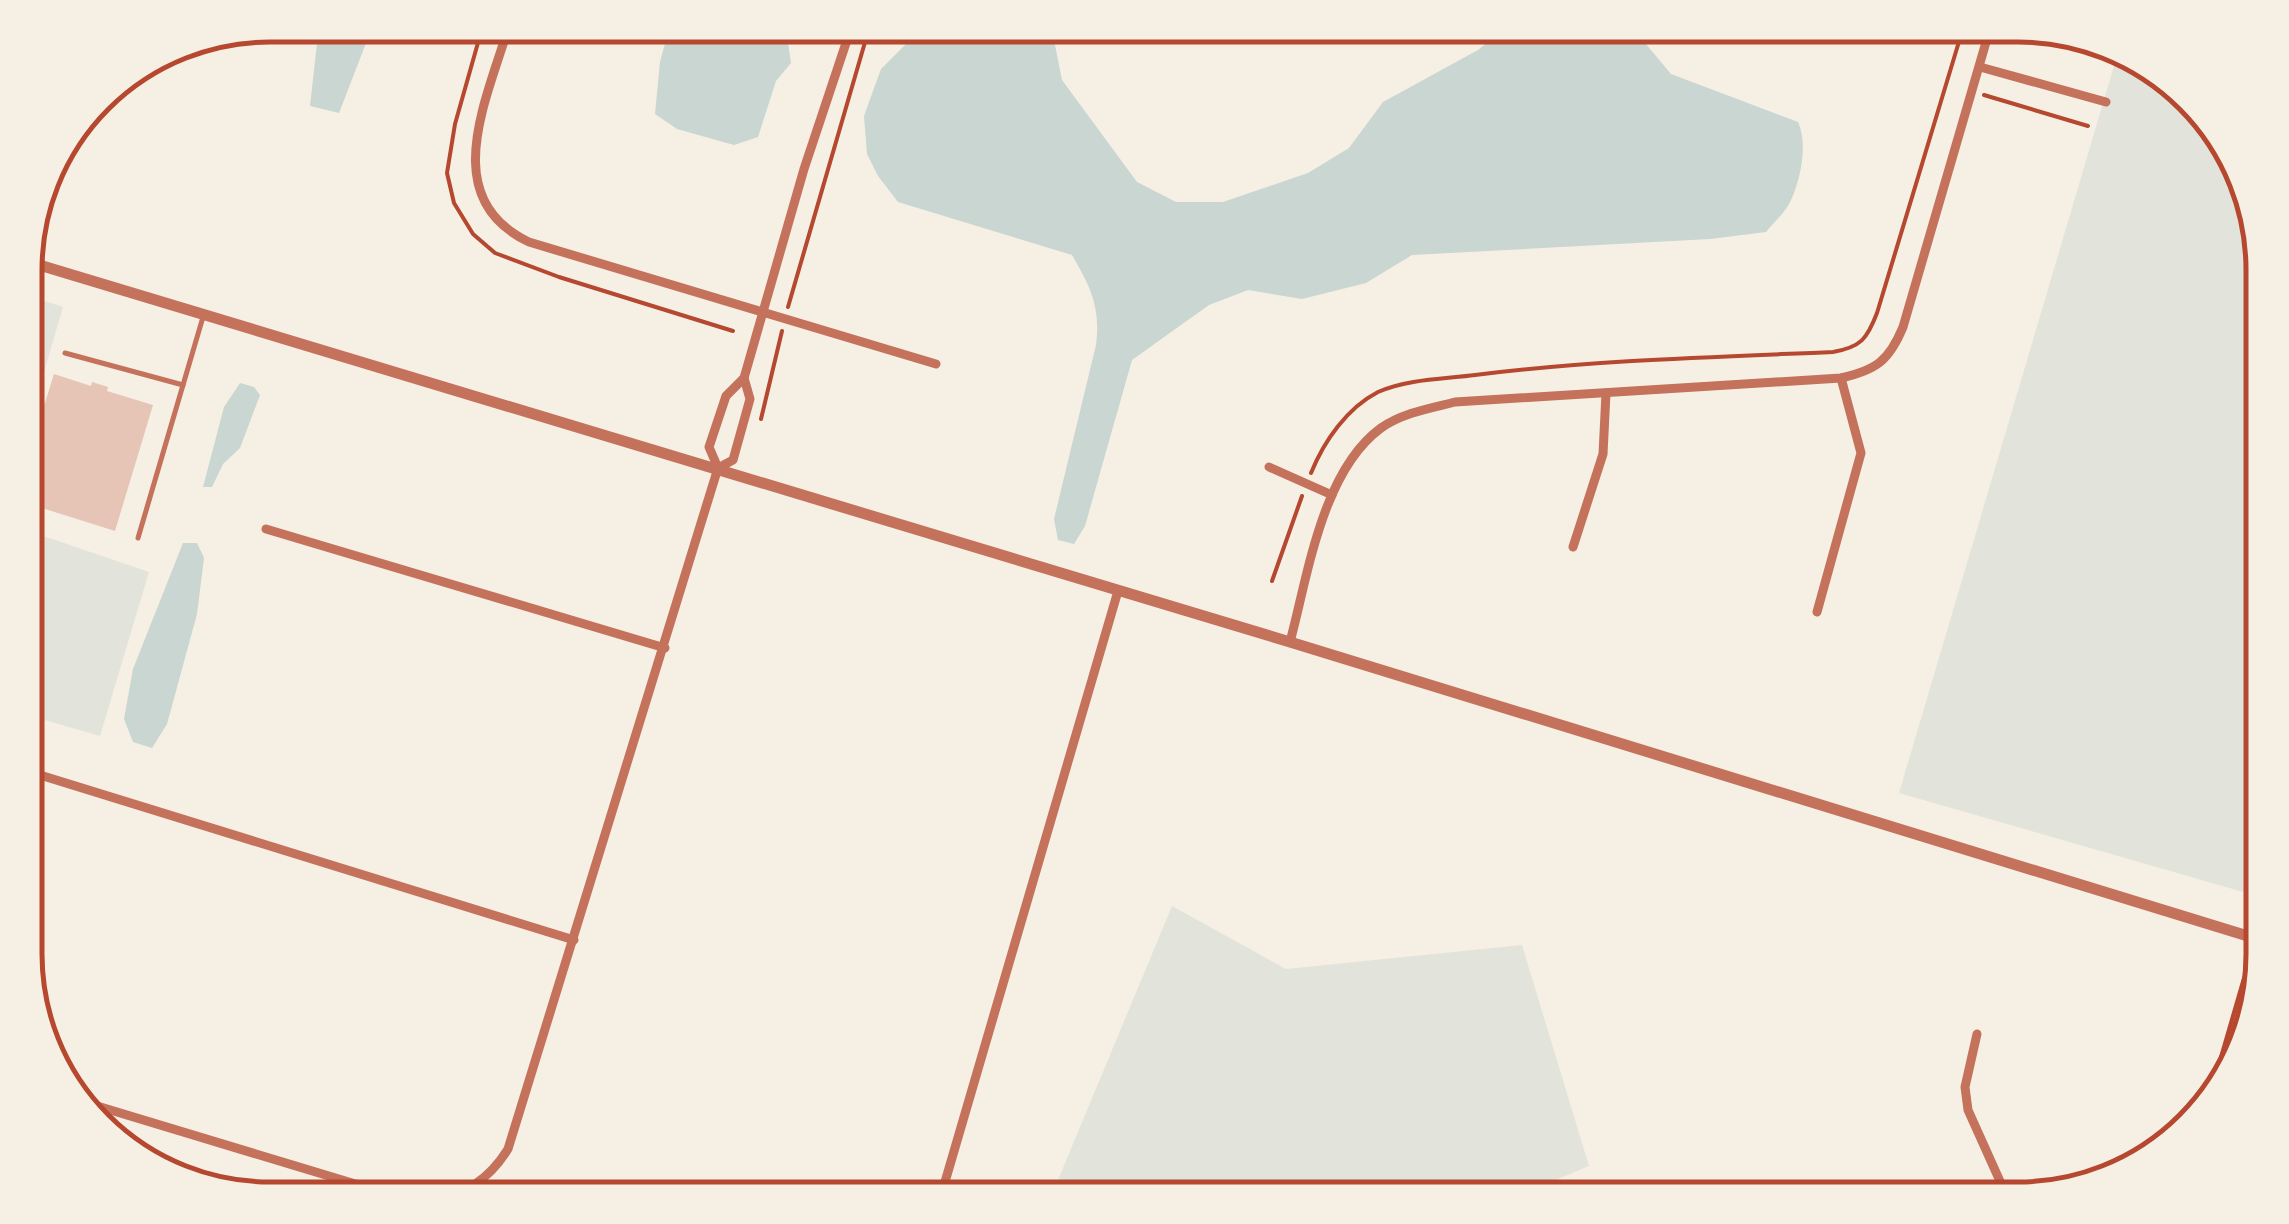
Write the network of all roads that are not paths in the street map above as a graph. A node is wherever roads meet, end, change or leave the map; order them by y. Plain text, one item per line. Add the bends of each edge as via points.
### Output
1 (1987, 42) edge
2 (504, 43) edge
3 (846, 43) edge
4 (1980, 67) junction
5 (2106, 102) dead end
6 (43, 267) edge
7 (762, 311) junction
8 (204, 314) junction
9 (66, 353) dead end
10 (936, 364) dead end
11 (744, 378) junction
12 (1841, 378) junction
13 (183, 385) junction
14 (1606, 392) junction
15 (1269, 467) dead end
16 (718, 468) junction
17 (1332, 494) junction
18 (266, 528) dead end
19 (138, 538) dead end
20 (1573, 547) dead end
21 (1118, 590) junction
22 (1817, 612) dead end
23 (1290, 642) junction
24 (664, 648) junction
25 (42, 776) edge
26 (2246, 934) edge
27 (574, 940) junction
28 (1977, 1034) dead end
29 (103, 1108) edge
30 (2000, 1181) edge
31 (352, 1182) edge
32 (480, 1182) edge
33 (945, 1182) edge

1 - 4 street
2 - 7 street via 474,146 478,190 499,224 528,242
3 - 7 street
4 - 5 street
4 - 12 street via 1895,346 1868,372
6 - 8 street
7 - 10 street
7 - 11 street
8 - 13 lane
8 - 16 street
9 - 13 lane
11 - 16 street via 726,396 709,447
11 - 16 street via 750,400 733,460
12 - 14 street
12 - 22 street via 1861,454
13 - 19 lane
14 - 17 street via 1455,402 1402,418 1360,450
14 - 20 street via 1603,454
15 - 17 street
16 - 21 street
16 - 24 street
17 - 23 street
18 - 24 street
21 - 23 street
21 - 33 street
23 - 26 street
24 - 27 street
25 - 27 street
27 - 32 street via 508,1149
28 - 30 street via 1965,1087 1968,1110
29 - 31 street

